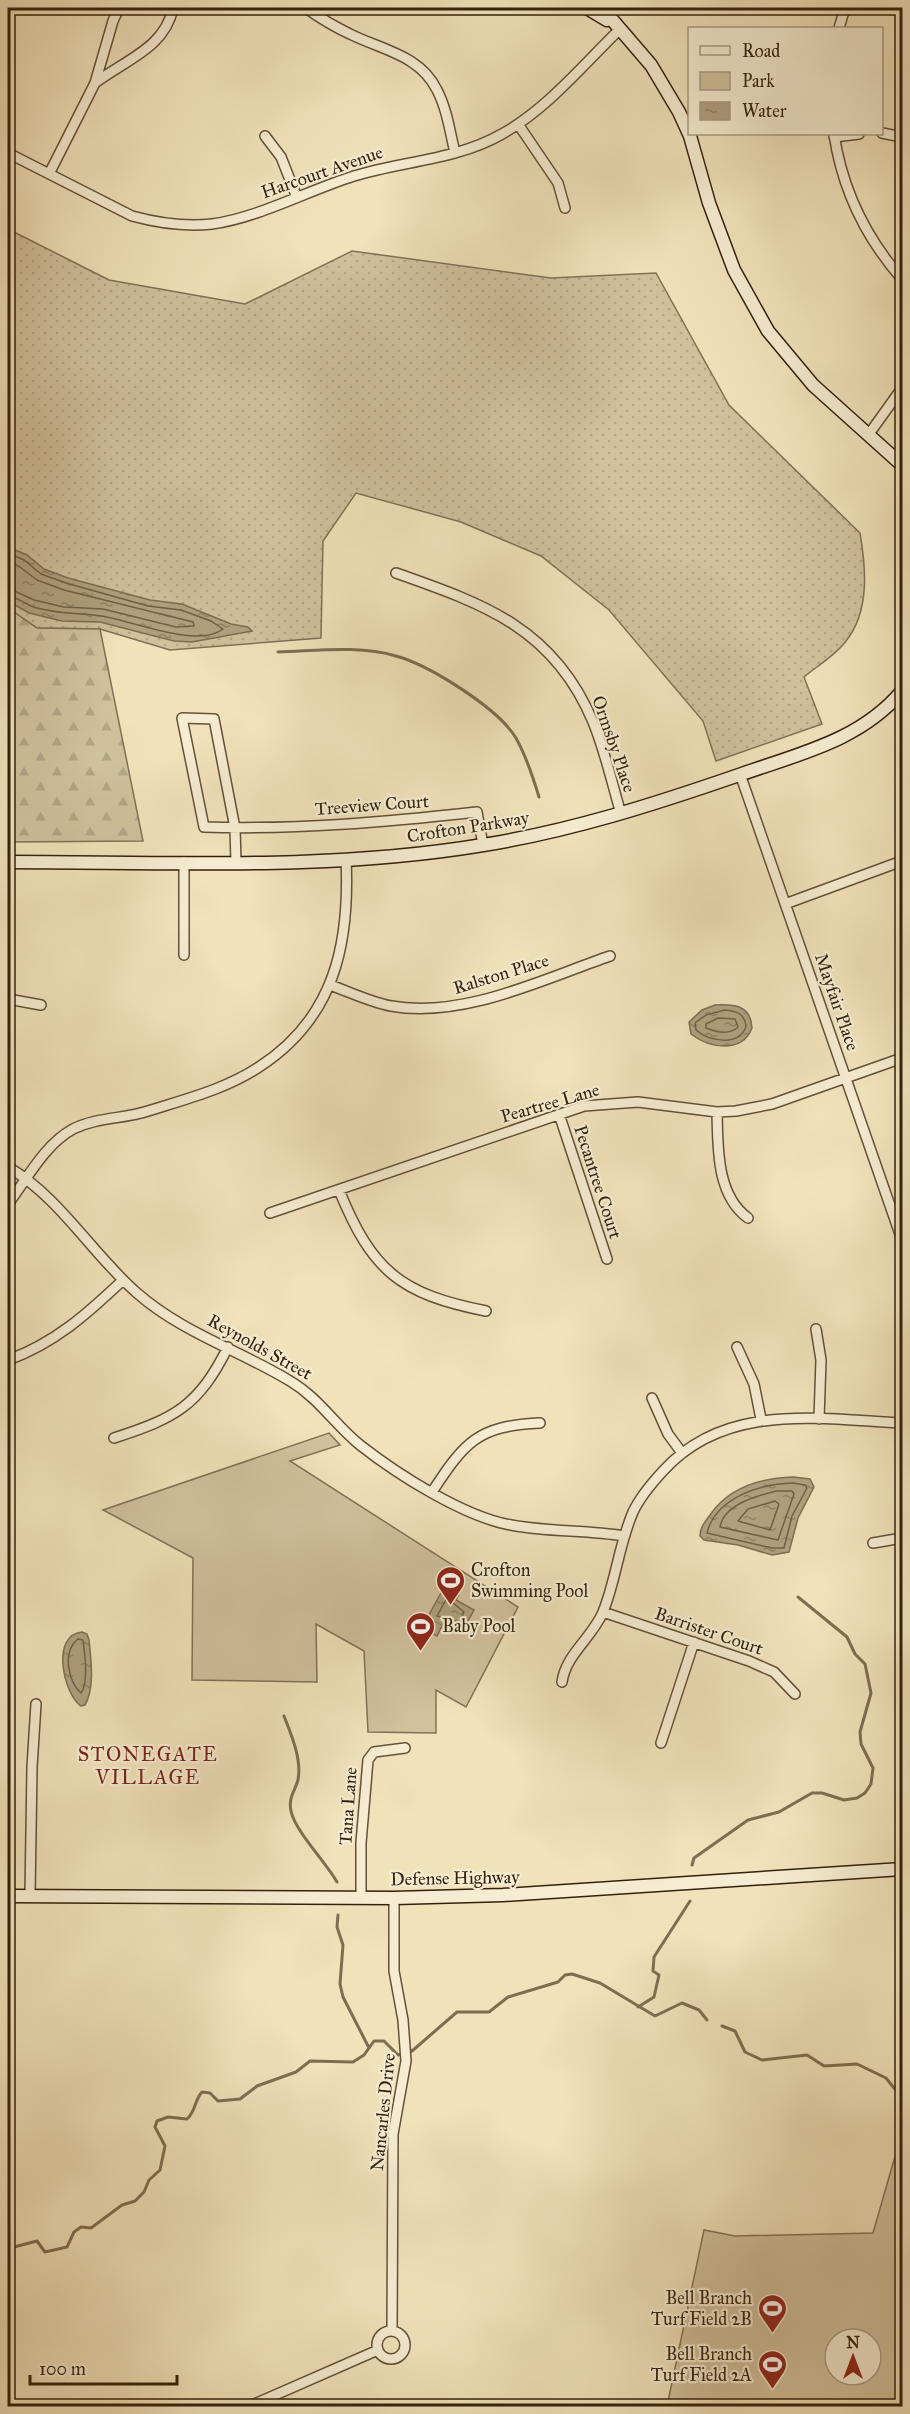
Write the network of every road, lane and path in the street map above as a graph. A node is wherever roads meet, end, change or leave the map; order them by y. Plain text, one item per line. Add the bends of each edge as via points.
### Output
1 (119, 8) edge
2 (173, 8) edge
3 (306, 8) edge
4 (587, 8) edge
5 (602, 8) edge
6 (844, 8) edge
7 (839, 27) edge
8 (620, 29) junction
9 (95, 82) junction
10 (518, 124) junction
11 (883, 132) edge
12 (688, 135) edge
13 (688, 135) edge
14 (834, 135) edge
15 (265, 136) dead end
16 (903, 137) edge
17 (8, 153) edge
18 (454, 153) junction
19 (49, 174) junction
20 (296, 195) junction
21 (565, 208) dead end
22 (903, 279) edge
23 (903, 388) edge
24 (868, 434) junction
25 (903, 465) edge
26 (396, 573) dead end
27 (903, 692) edge
28 (740, 774) junction
29 (621, 814) junction
30 (235, 828) junction
31 (483, 845) junction
32 (346, 859) junction
33 (8, 861) edge
34 (184, 861) junction
35 (903, 861) edge
36 (237, 862) junction
37 (785, 904) junction
38 (184, 955) dead end
39 (610, 956) dead end
40 (330, 985) junction
41 (8, 999) edge
42 (41, 1005) dead end
43 (903, 1058) edge
44 (847, 1080) junction
45 (717, 1112) junction
46 (559, 1114) junction
47 (8, 1167) edge
48 (27, 1179) junction
49 (339, 1190) junction
50 (8, 1204) edge
51 (270, 1213) dead end
52 (748, 1218) dead end
53 (903, 1240) edge
54 (607, 1259) dead end
55 (123, 1280) junction
56 (486, 1311) dead end
57 (816, 1329) dead end
58 (228, 1347) junction
59 (738, 1347) dead end
60 (8, 1360) edge
61 (652, 1398) dead end
62 (761, 1419) junction
63 (819, 1419) junction
64 (540, 1423) dead end
65 (903, 1423) edge
66 (114, 1438) dead end
67 (682, 1453) junction
68 (432, 1492) junction
69 (624, 1536) junction
70 (903, 1538) edge
71 (873, 1544) dead end
72 (603, 1612) junction
73 (694, 1642) junction
74 (562, 1682) dead end
75 (795, 1694) dead end
76 (36, 1704) dead end
77 (661, 1743) dead end
78 (405, 1748) dead end
79 (903, 1869) edge
80 (8, 1896) edge
81 (30, 1896) junction
82 (361, 1897) junction
83 (394, 1898) junction
84 (392, 2331) junction
85 (378, 2350) junction
86 (250, 2406) edge

1 - 9 street
2 - 9 street via 169,24 152,46
3 - 18 street via 351,34 404,56 427,75 444,106
4 - 8 street
5 - 8 street
6 - 7 street
8 - 10 street, Harcourt Avenue
8 - 13 street via 651,65
9 - 19 street
10 - 18 street, Harcourt Avenue via 480,145
10 - 21 street via 558,183
11 - 16 street
12 - 24 street via 721,237 756,311 805,376
14 - 22 street via 859,216 881,254
15 - 20 street via 281,157
17 - 19 street, Harcourt Avenue
18 - 20 street, Harcourt Avenue via 379,169
19 - 20 street, Harcourt Avenue via 132,216 172,224 232,220
23 - 24 street
24 - 25 street
26 - 29 street, Ormsby Place via 495,611 549,653 568,675 594,723
27 - 28 street, Crofton Parkway via 870,723 851,734
28 - 29 street, Crofton Parkway
28 - 37 street, Mayfair Place
29 - 31 street, Crofton Parkway
30 - 30 street via 214,719 182,718 204,827
30 - 31 street, Treeview Court via 325,826 477,812
30 - 36 street
31 - 32 street, Crofton Parkway
32 - 36 street, Crofton Parkway
32 - 40 street via 345,934
33 - 34 street, Crofton Parkway
34 - 36 street, Crofton Parkway
34 - 38 street
35 - 37 street
37 - 44 street, Mayfair Place
39 - 40 street, Ralston Place via 483,999 439,1008 392,1006
40 - 48 street via 299,1030 260,1067 208,1092 73,1130 47,1152
41 - 42 street
43 - 44 street, Peartree Lane
44 - 45 street, Peartree Lane via 772,1104
44 - 53 street, Mayfair Place
45 - 46 street, Peartree Lane via 620,1102 584,1106
45 - 52 street via 719,1154 726,1187 737,1210
46 - 49 street, Peartree Lane
46 - 54 street, Pecantree Court
47 - 48 street, Reynolds Street
48 - 50 street
48 - 55 street, Reynolds Street via 50,1198
49 - 51 street, Peartree Lane
49 - 56 street via 355,1229 396,1277 433,1298
55 - 58 street, Reynolds Street via 155,1307
55 - 60 street via 56,1337
57 - 63 street via 821,1360
58 - 66 street via 210,1381 192,1401 159,1423
58 - 68 street, Reynolds Street via 306,1391 360,1445
59 - 62 street via 754,1384
61 - 67 street via 668,1434
62 - 63 street
62 - 67 street via 718,1432
63 - 65 street
64 - 68 street via 505,1426 480,1436 454,1458
67 - 69 street via 649,1486 634,1509
68 - 69 street, Reynolds Street via 465,1511 509,1525
69 - 72 street
70 - 71 street
72 - 73 street, Barrister Court
72 - 74 street via 569,1660
73 - 75 street, Barrister Court via 774,1672
73 - 77 street
76 - 81 street
78 - 82 street, Tana Lane via 374,1752 368,1760
79 - 83 street, Defense Highway via 567,1892
80 - 81 street, Defense Highway
81 - 82 street, Defense Highway
82 - 83 street, Defense Highway
83 - 84 street, Nancarles Drive via 394,1971 406,2061 393,2134
84 - 85 street via 380,2337
84 - 85 street, Nancarles Drive via 404,2339 403,2352 397,2358 388,2358
85 - 86 street

